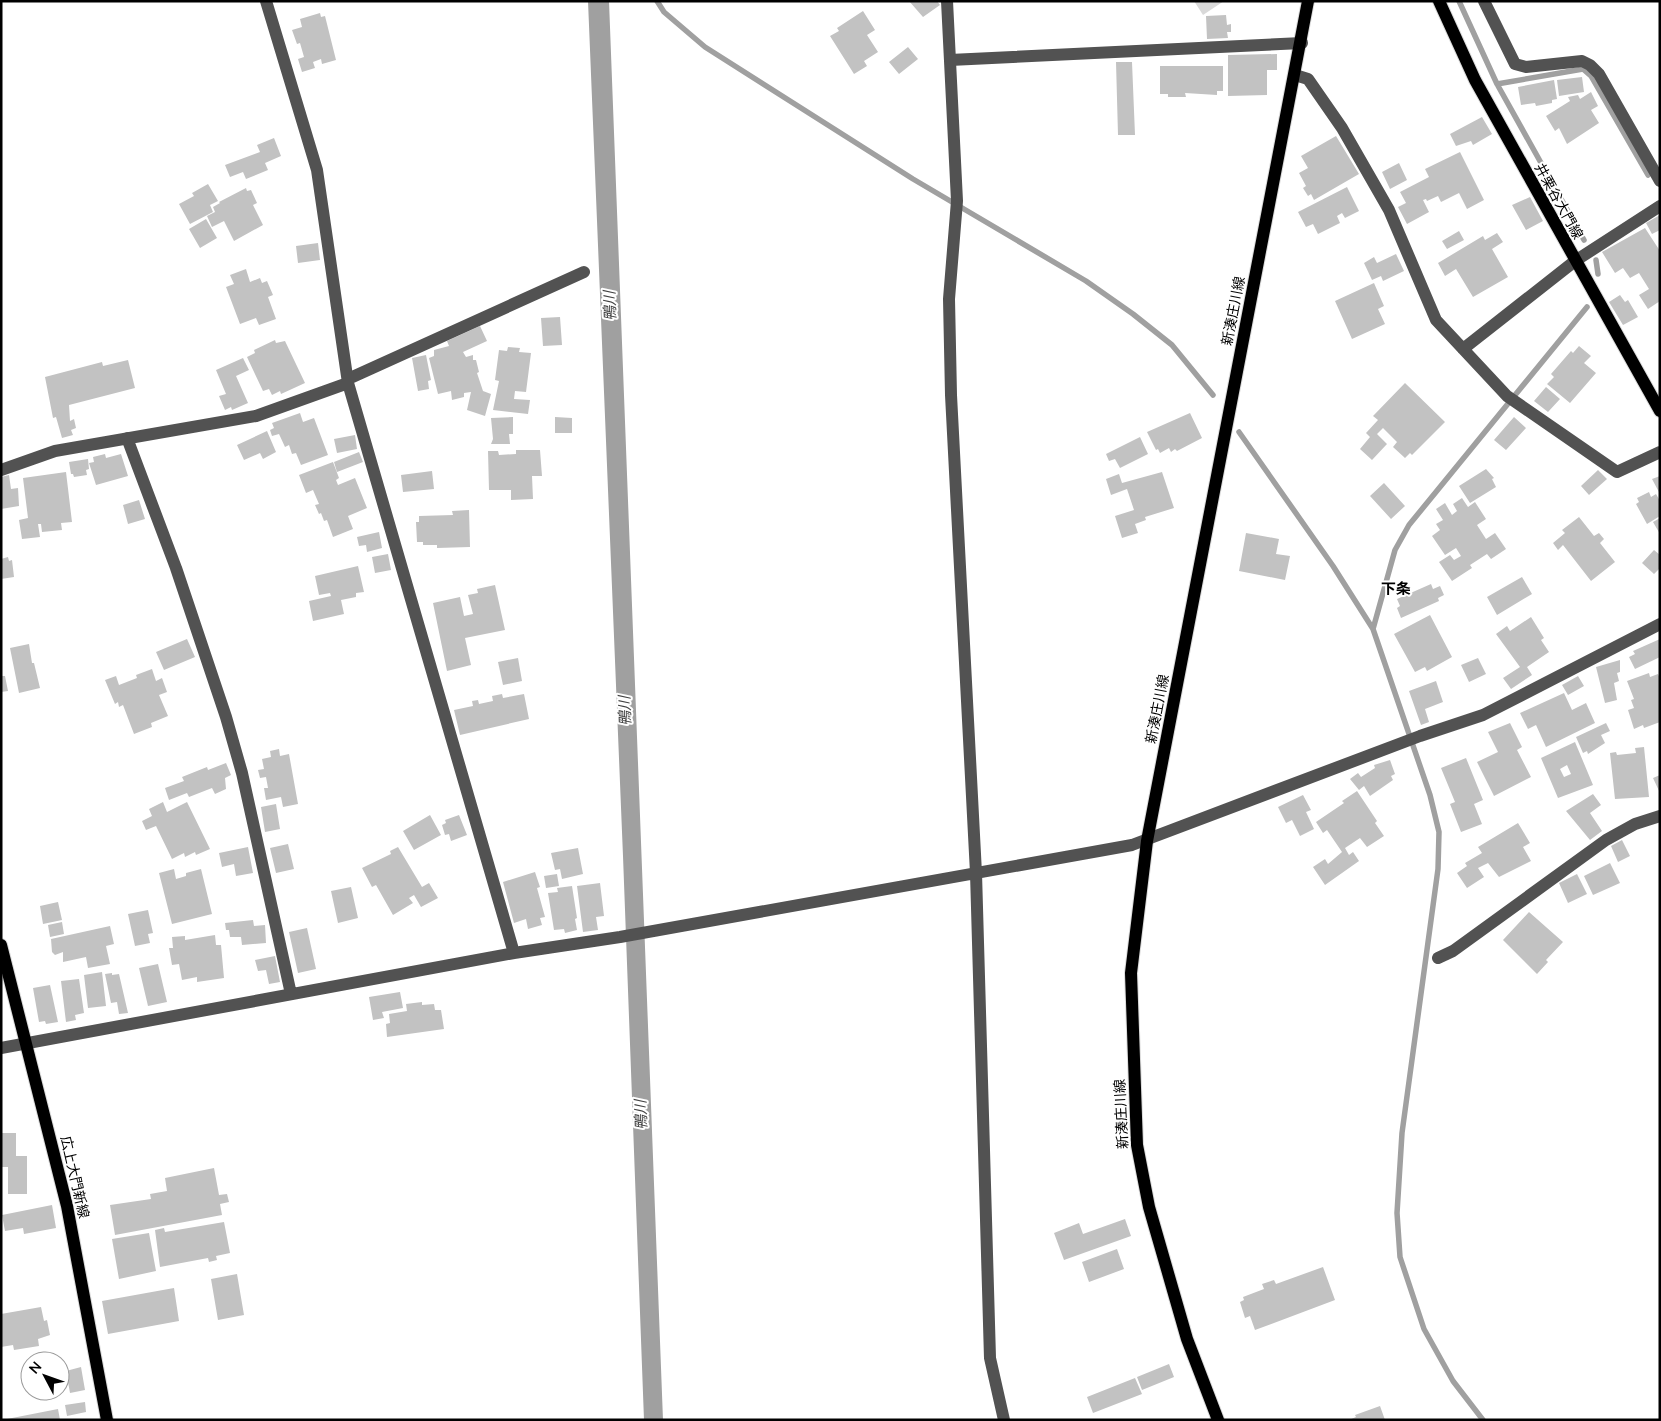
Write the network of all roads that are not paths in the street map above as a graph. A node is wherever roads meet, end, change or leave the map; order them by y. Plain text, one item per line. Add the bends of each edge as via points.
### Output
1 (266, 1) edge
2 (947, 1) edge
3 (1308, 1) edge
4 (1439, 1) edge
5 (1484, 1) edge
6 (1302, 43) junction
7 (950, 60) junction
8 (1295, 75) junction
9 (1660, 181) edge
10 (1660, 206) edge
11 (1575, 261) junction
12 (584, 272) dead end
13 (1463, 349) junction
14 (348, 381) junction
15 (1660, 411) edge
16 (127, 438) junction
17 (1660, 452) edge
18 (1, 470) edge
19 (1660, 624) edge
20 (1660, 816) edge
21 (1147, 841) junction
22 (976, 873) junction
23 (1, 944) edge
24 (514, 953) junction
25 (1438, 958) dead end
26 (291, 994) junction
27 (27, 1045) junction
28 (1, 1048) edge
29 (107, 1420) edge
30 (1004, 1420) edge
31 (1218, 1420) edge

1 - 14 street via 317,170
2 - 7 street
3 - 6 main road, 新湊庄川線
4 - 11 main road, 井栗谷大門線 via 1475,80
5 - 9 street via 1515,64 1526,67 1582,61 1599,74
6 - 7 street
6 - 8 main road, 新湊庄川線
7 - 22 street via 957,201 949,299 951,395
8 - 13 street via 1308,79 1342,128 1389,210 1436,320
8 - 21 main road, 新湊庄川線
10 - 11 street
11 - 13 street
11 - 15 main road, 井栗谷大門線
12 - 14 street
13 - 17 street via 1507,396 1617,472
14 - 16 street via 256,416
14 - 24 street
16 - 18 street via 55,452
16 - 26 street via 206,656 234,745
19 - 21 street via 1483,714
20 - 25 street via 1635,824 1606,840 1453,951
21 - 22 street
21 - 31 main road, 新湊庄川線 via 1131,973 1137,1145 1149,1207 1188,1339
22 - 24 street
22 - 30 street via 990,1358
23 - 27 main road, 広上大門新線
24 - 26 street
26 - 27 street
27 - 28 street
27 - 29 main road, 広上大門新線 via 67,1206

